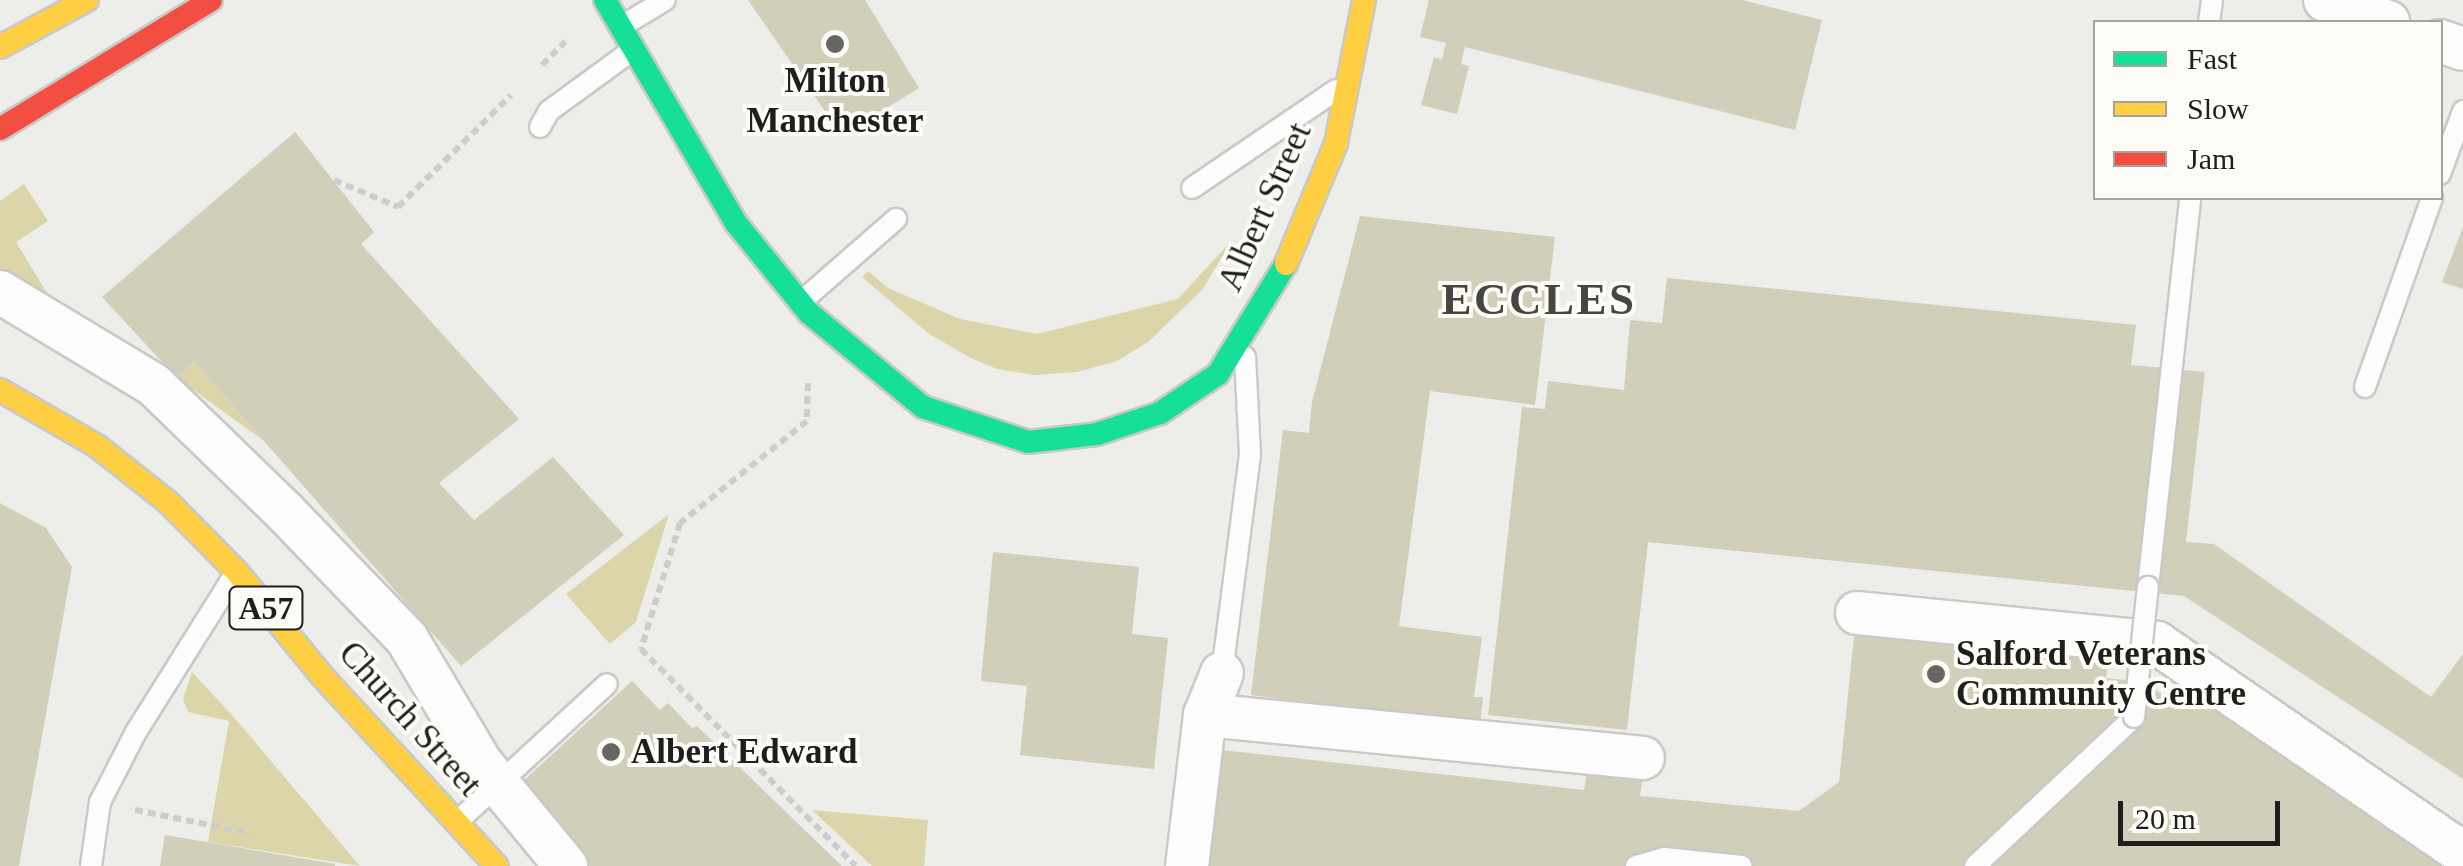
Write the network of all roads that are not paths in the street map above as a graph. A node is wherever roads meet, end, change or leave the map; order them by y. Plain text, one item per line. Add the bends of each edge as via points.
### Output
1 (87, 0) edge
2 (211, 0) edge
3 (665, 0) edge
4 (1364, 0) edge
5 (2325, 0) edge
6 (612, 12) edge
7 (2382, 20) edge
8 (0, 47) edge
9 (636, 48) junction
10 (1350, 80) junction
11 (2463, 112) edge
12 (540, 127) dead end
13 (0, 129) edge
14 (2443, 166) edge
15 (1192, 188) dead end
16 (2190, 200) edge
17 (2431, 200) edge
18 (896, 220) dead end
19 (0, 292) edge
20 (804, 308) junction
21 (1244, 334) junction
22 (2365, 386) dead end
23 (0, 390) edge
24 (237, 572) junction
25 (1857, 613) dead end
26 (1222, 673) joint
27 (607, 684) dead end
28 (1205, 715) junction
29 (1643, 758) dead end
30 (499, 784) junction
31 (457, 823) junction
32 (2463, 853) edge
33 (91, 866) edge
34 (497, 866) edge
35 (566, 866) edge
36 (1186, 866) edge
37 (1636, 866) edge
38 (1742, 866) edge
39 (1975, 866) edge

1 - 8 main road
2 - 13 main road
3 - 6 lane
4 - 10 main road, Albert Street
5 - 7 street
6 - 9 main road, Albert Street
9 - 12 lane via 549,110
9 - 20 main road, Albert Street via 734,222
10 - 15 lane
10 - 21 main road, Albert Street via 1336,142 1278,283
11 - 14 lane
16 - 39 lane, bridge via 2134,717
17 - 22 lane
18 - 20 lane
19 - 30 street via 154,384 284,511 407,639
20 - 21 main road, Albert Street via 923,407 1028,442 1097,434 1160,414 1218,374
21 - 26 lane via 1250,455
23 - 24 main road, Church Street / A57 via 97,446 168,502
24 - 31 main road, Church Street / A57
24 - 33 lane via 100,802
25 - 32 street via 2157,643
26 - 28 street
27 - 30 lane
28 - 29 street
28 - 36 street
30 - 31 lane
30 - 35 street
31 - 34 main road, Church Street / A57
37 - 38 lane via 1664,858

